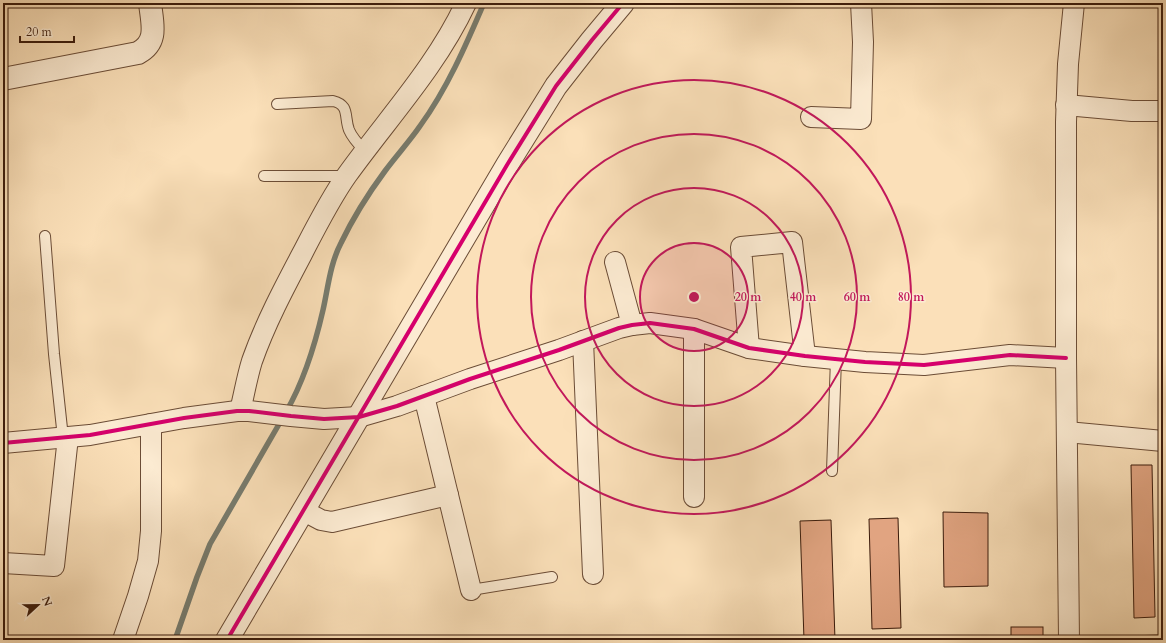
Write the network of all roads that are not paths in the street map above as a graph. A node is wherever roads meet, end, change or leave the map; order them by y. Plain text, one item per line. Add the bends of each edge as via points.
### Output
1 (150, 3) edge
2 (466, 3) edge
3 (623, 3) edge
4 (861, 3) edge
5 (1074, 3) edge
6 (3, 79) edge
7 (277, 104) dead end
8 (1066, 105) junction
9 (1163, 111) edge
10 (810, 117) dead end
11 (365, 151) junction
12 (264, 176) dead end
13 (346, 176) junction
14 (45, 236) dead end
15 (615, 262) dead end
16 (632, 325) junction
17 (694, 328) junction
18 (583, 341) junction
19 (749, 348) junction
20 (805, 356) junction
21 (1066, 358) junction
22 (836, 359) junction
23 (424, 396) junction
24 (240, 411) junction
25 (359, 417) junction
26 (151, 424) junction
27 (1067, 432) junction
28 (65, 437) junction
29 (1163, 441) edge
30 (3, 443) edge
31 (832, 471) dead end
32 (448, 495) junction
33 (694, 497) dead end
34 (304, 511) junction
35 (3, 563) edge
36 (593, 574) dead end
37 (552, 577) dead end
38 (471, 590) joint
39 (123, 640) edge
40 (227, 640) edge
41 (1069, 640) edge

1 - 6 street via 153,31 150,44 138,53
2 - 11 street via 442,48
3 - 25 street via 567,70 544,103
4 - 10 street via 861,119
5 - 8 street
7 - 11 lane via 333,101 339,103 344,107 349,130
8 - 9 street
8 - 21 street
11 - 13 street
12 - 13 lane
13 - 24 street via 310,237 264,332 252,362
14 - 28 lane via 54,354
15 - 16 street
16 - 17 street via 650,323
16 - 18 street
17 - 19 street
17 - 33 street
18 - 23 street
18 - 36 street
19 - 20 street
19 - 20 street via 741,247 792,242
20 - 22 street
21 - 22 street via 1010,355 924,365
21 - 27 street
22 - 31 lane
23 - 25 street
23 - 32 street
24 - 25 street via 324,419
24 - 26 street
25 - 34 street
26 - 28 street
26 - 39 street via 151,532 148,561
27 - 29 street
27 - 41 street
28 - 30 street
28 - 35 street via 54,566
32 - 34 street via 332,522 321,520
32 - 38 street
34 - 40 street
37 - 38 lane

